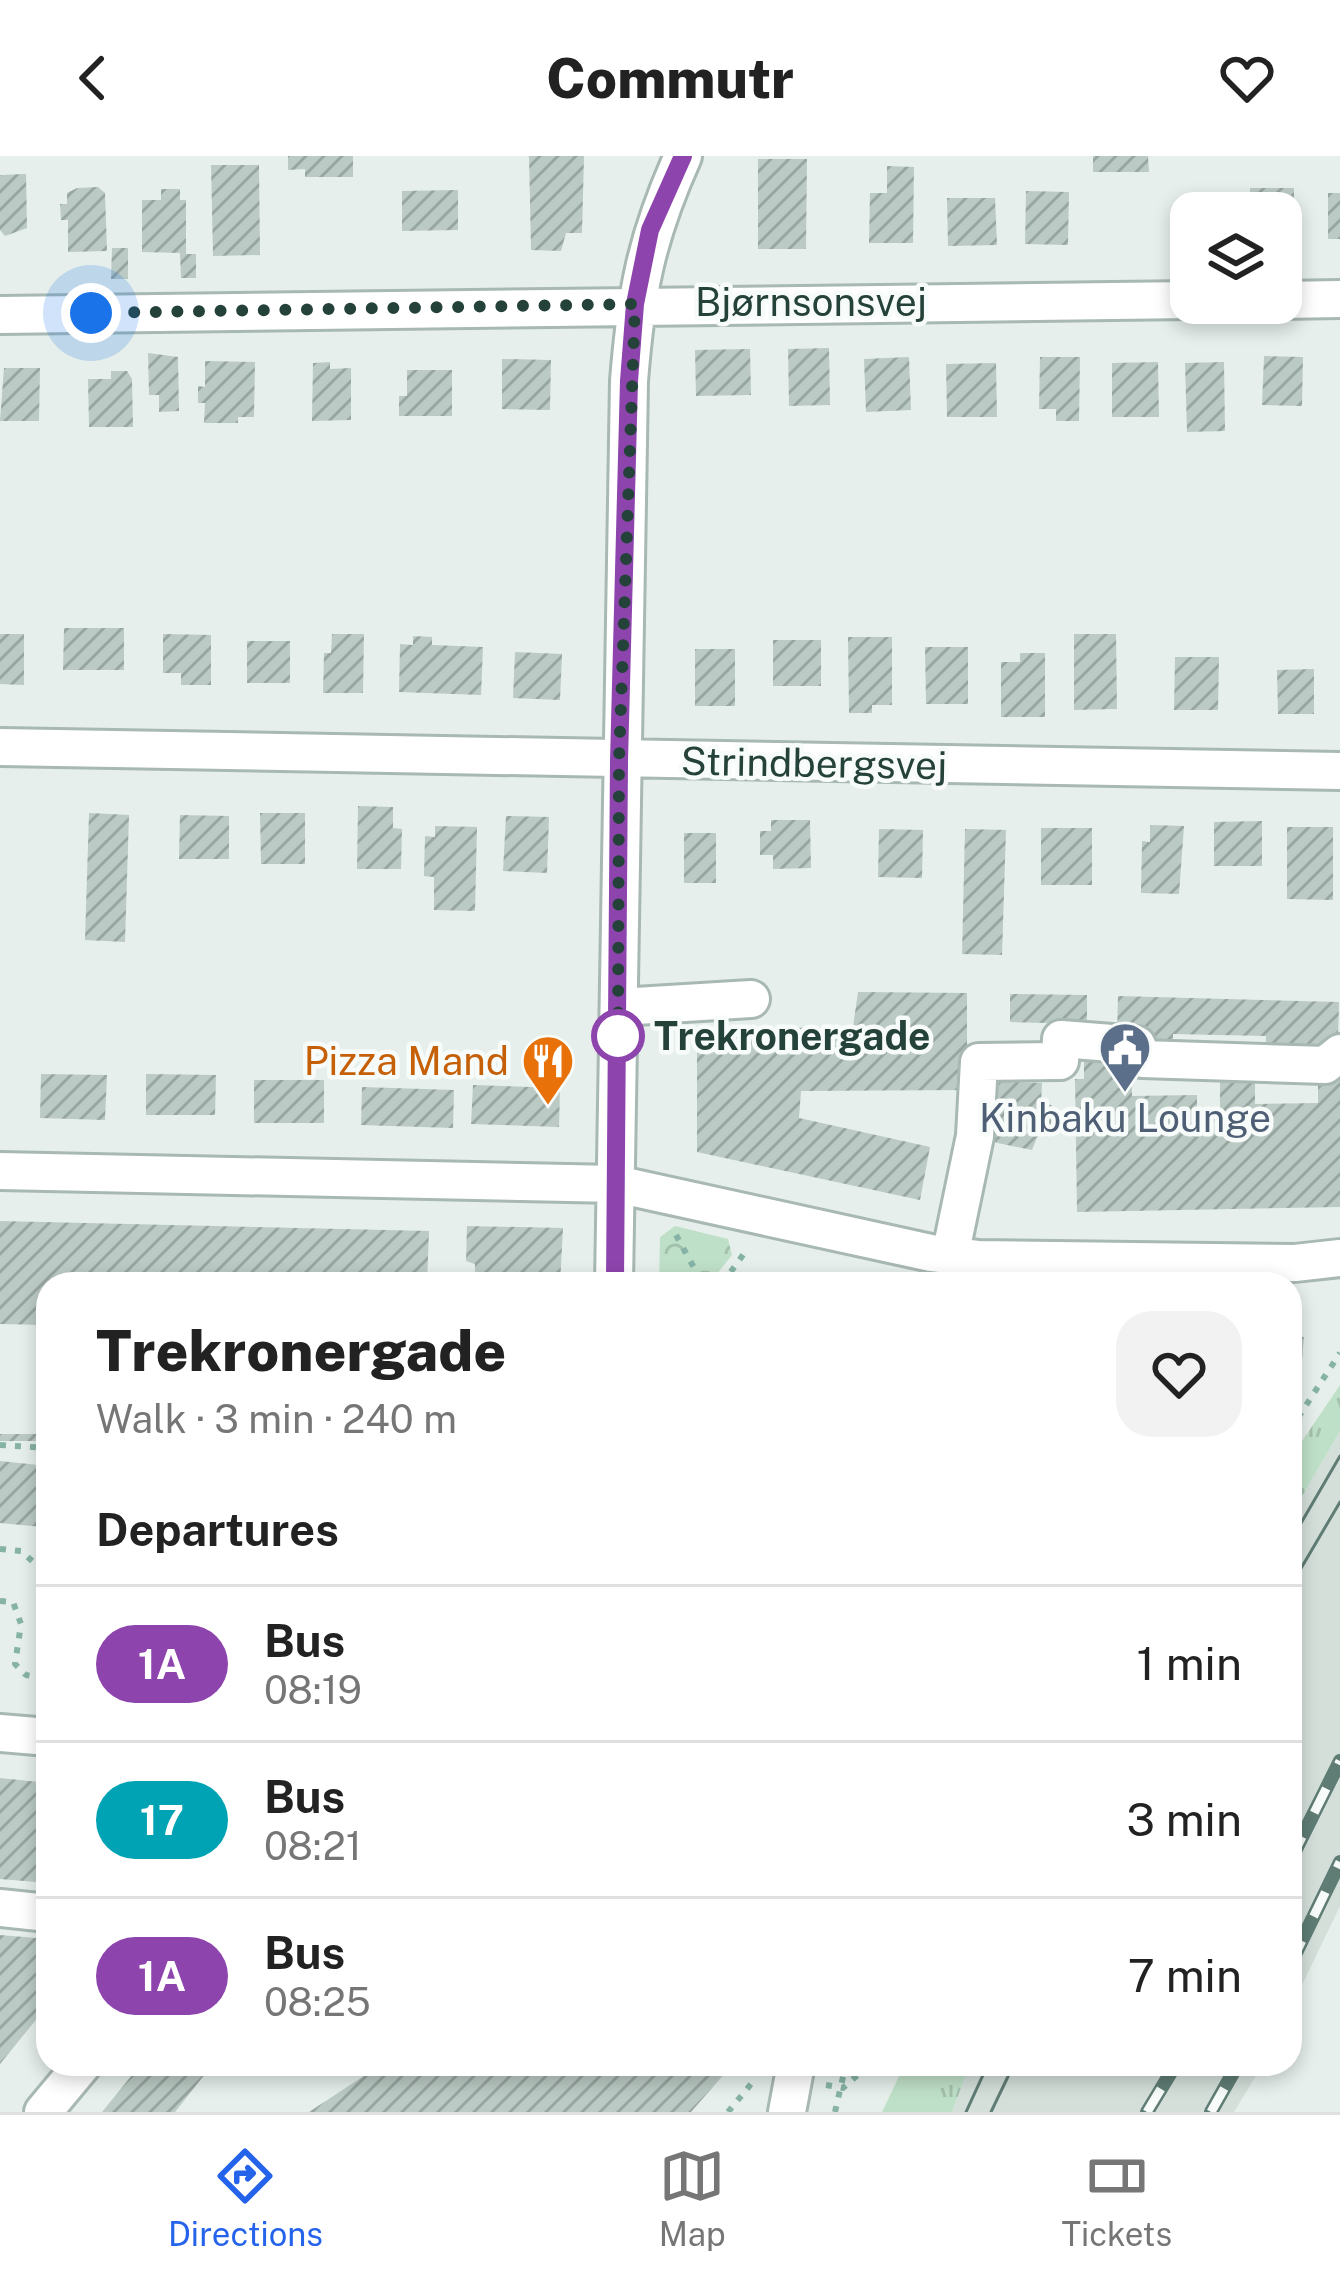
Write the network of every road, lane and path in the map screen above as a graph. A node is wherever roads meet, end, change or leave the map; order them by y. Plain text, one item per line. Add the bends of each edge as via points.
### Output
1 (683, 156) edge
2 (1302, 299) edge
3 (1340, 299) edge
4 (1170, 300) edge
5 (635, 304) junction
6 (0, 315) edge
7 (0, 747) edge
8 (619, 761) junction
9 (1340, 771) edge
10 (751, 999) dead end
11 (619, 1007) junction
12 (1340, 1053) edge
13 (0, 1172) edge
14 (616, 1184) junction
15 (663, 1194) junction
16 (950, 1256) junction
17 (1340, 1258) edge
18 (614, 1272) edge
19 (696, 1272) edge
20 (1340, 1354) edge
21 (1302, 1412) edge
22 (0, 1445) edge
23 (36, 1447) edge
24 (0, 1549) edge
25 (36, 1565) edge
26 (0, 1601) edge
27 (36, 1677) edge
28 (0, 1732) edge
29 (36, 1736) edge
30 (0, 1908) edge
31 (36, 1912) edge
32 (73, 2076) edge
33 (843, 2076) edge
34 (783, 2083) edge
35 (43, 2112) edge
36 (728, 2112) edge
37 (769, 2112) edge
38 (835, 2112) edge

1 - 5 street via 650,230
2 - 3 street
4 - 5 street, Bjørnsonsvej
5 - 6 street, Bjørnsonsvej
5 - 8 street
7 - 8 street, Strindbergsvej
8 - 9 street, Strindbergsvej
8 - 11 street
10 - 11 street
11 - 14 street
12 - 16 street via 1324,1065 1142,1059 1137,1045 1061,1040 1060,1061 979,1062 975,1136
13 - 14 street
14 - 15 street
14 - 18 street
15 - 16 street
15 - 19 path
16 - 17 street
20 - 21 path
22 - 23 path
24 - 25 path via 21,1551
26 - 27 path via 13,1602 21,1624 15,1664
28 - 29 street
30 - 31 street
32 - 35 street
33 - 38 path
34 - 36 path
34 - 37 street

